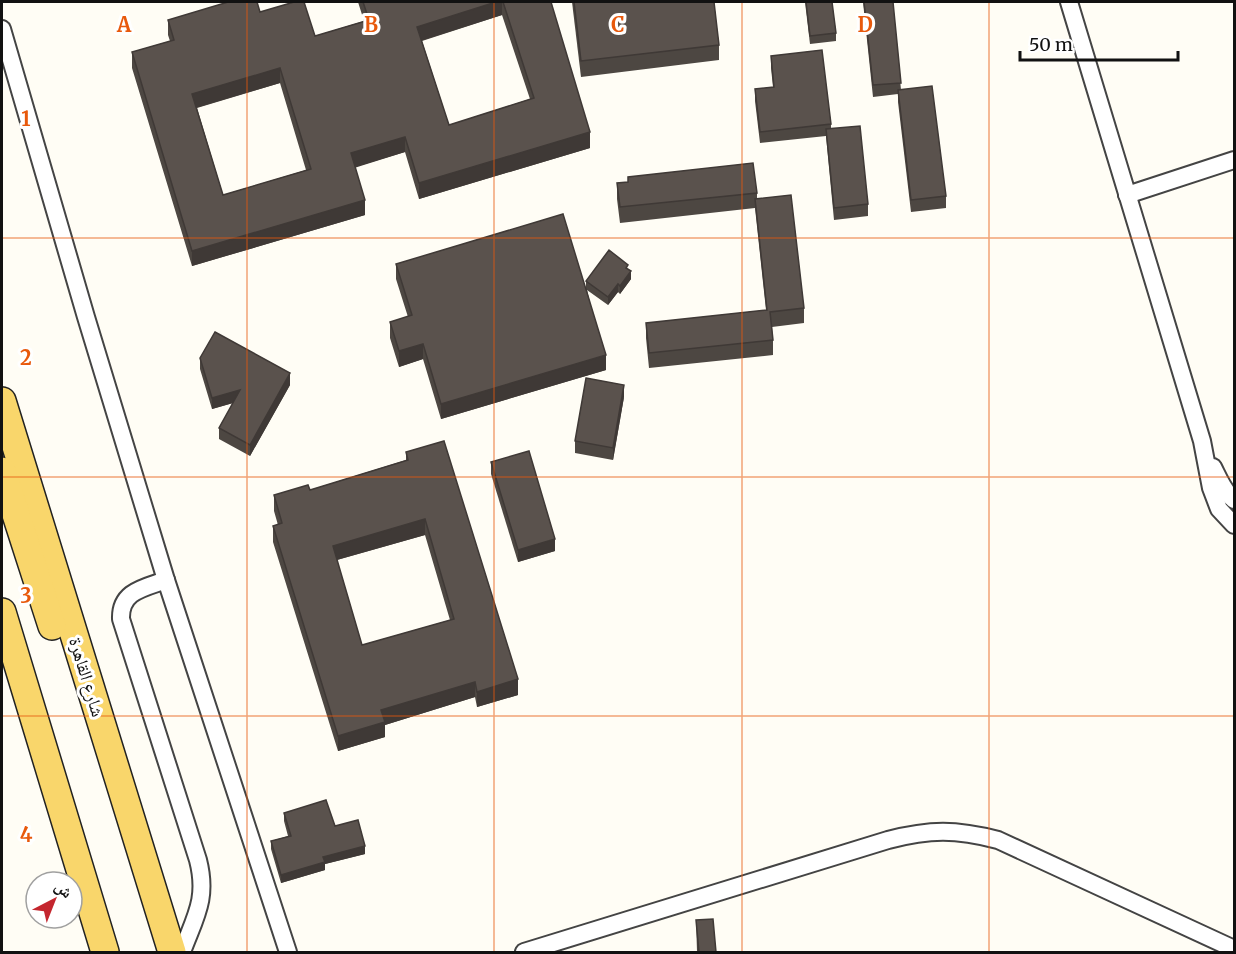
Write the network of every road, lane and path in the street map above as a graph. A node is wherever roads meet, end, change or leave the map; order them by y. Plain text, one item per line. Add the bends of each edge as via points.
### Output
1 (1069, 2) edge
2 (2, 29) edge
3 (1234, 160) edge
4 (1127, 195) junction
5 (2, 401) edge
6 (1202, 441) junction
7 (2, 471) edge
8 (1234, 500) edge
9 (1234, 525) edge
10 (166, 580) junction
11 (2, 612) edge
12 (113, 763) junction
13 (1234, 949) edge
14 (105, 952) edge
15 (172, 952) edge
16 (182, 952) edge
17 (288, 952) edge
18 (524, 952) edge

1 - 4 street
2 - 10 street
3 - 4 street
4 - 6 street
5 - 12 main road, شارع القاهرة
6 - 8 street via 1220,482
6 - 9 street via 1211,488 1219,509
7 - 12 main road via 78,705
10 - 16 street via 133,592 122,605 121,619 202,875 200,906
10 - 17 street
11 - 14 main road
12 - 15 main road, شارع القاهرة
13 - 18 street via 998,840 957,831 933,831 888,840

